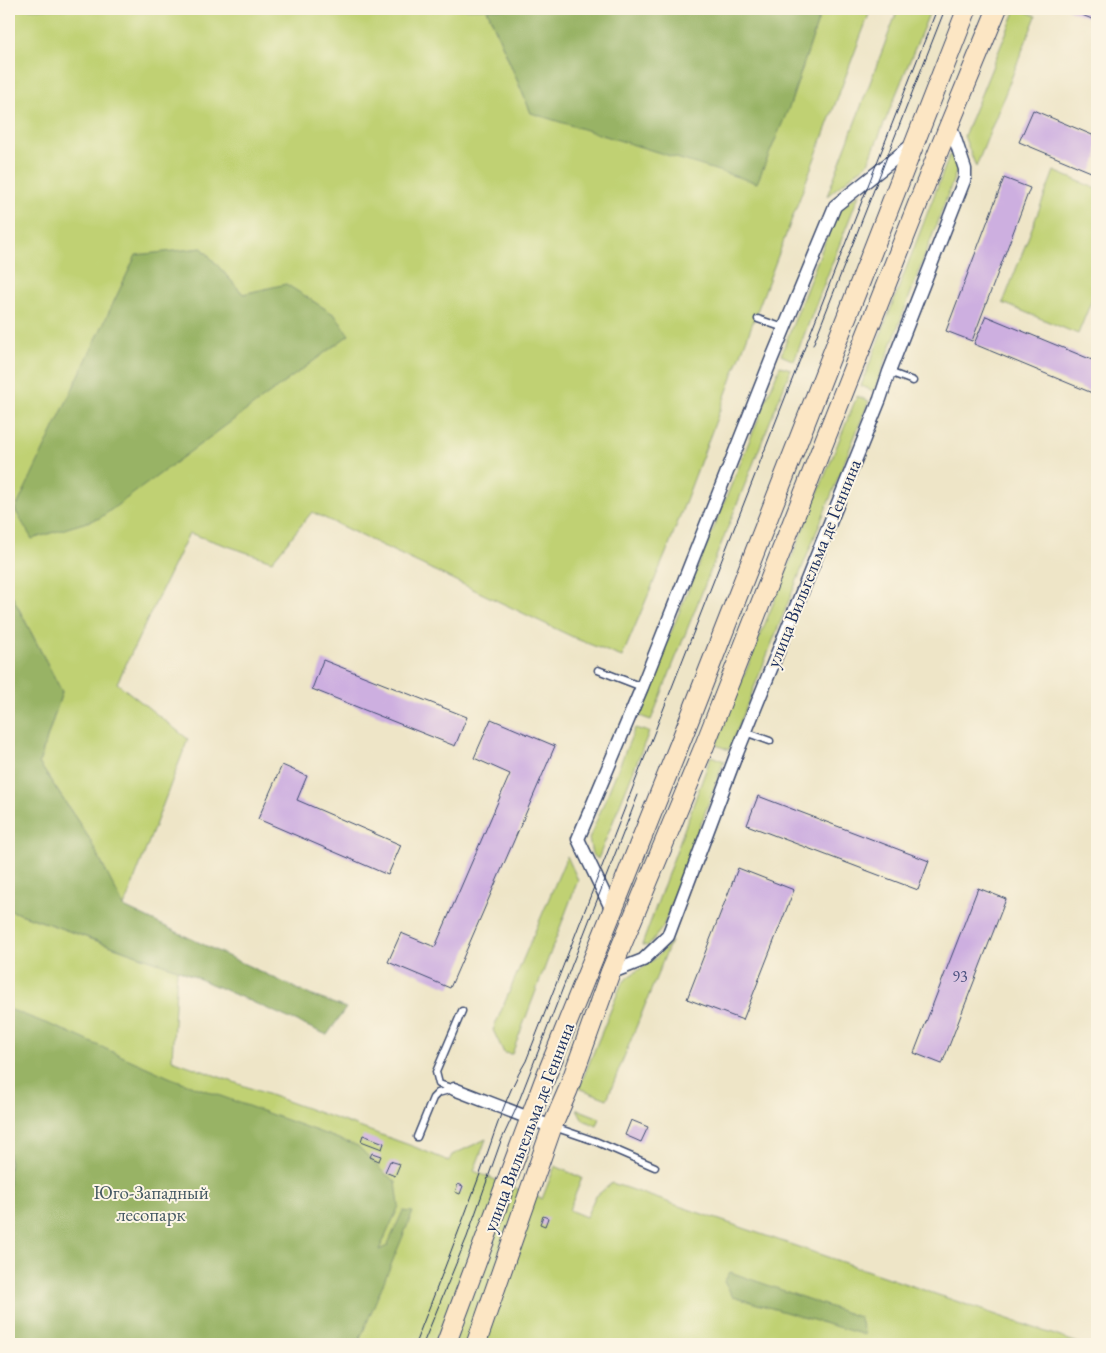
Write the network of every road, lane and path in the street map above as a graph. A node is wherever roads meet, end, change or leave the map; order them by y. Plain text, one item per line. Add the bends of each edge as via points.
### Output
1 (967, 9) edge
2 (997, 9) edge
3 (950, 124) junction
4 (915, 142) junction
5 (758, 319) dead end
6 (784, 328) junction
7 (889, 372) junction
8 (913, 381) dead end
9 (598, 670) dead end
10 (642, 687) junction
11 (745, 732) junction
12 (770, 741) dead end
13 (612, 910) junction
14 (610, 973) junction
15 (462, 1011) dead end
16 (454, 1089) junction
17 (531, 1117) junction
18 (552, 1127) junction
19 (417, 1137) dead end
20 (655, 1167) dead end
21 (446, 1344) edge
22 (476, 1344) edge

1 - 4 main road, улица Вильгельма де Геннина
2 - 3 main road, улица Вильгельма де Геннина
3 - 7 street, улица Вильгельма де Геннина via 965,178
3 - 14 main road, улица Вильгельма де Геннина via 704,747
4 - 6 street, улица Вильгельма де Геннина via 835,206
4 - 13 main road, улица Вильгельма де Геннина
5 - 6 lane
6 - 10 street, улица Вильгельма де Геннина
7 - 8 lane
7 - 11 street, улица Вильгельма де Геннина
9 - 10 lane
10 - 13 street, улица Вильгельма де Геннина via 578,839
11 - 12 lane
11 - 14 street, улица Вильгельма де Геннина via 668,936 643,960
13 - 17 main road, улица Вильгельма де Геннина
14 - 18 main road, улица Вильгельма де Геннина
15 - 16 lane via 436,1072 439,1084
16 - 17 street
16 - 19 lane via 438,1093 433,1098
17 - 18 street
17 - 21 main road, улица Вильгельма де Геннина
18 - 20 lane via 595,1141
18 - 22 main road, улица Вильгельма де Геннина

